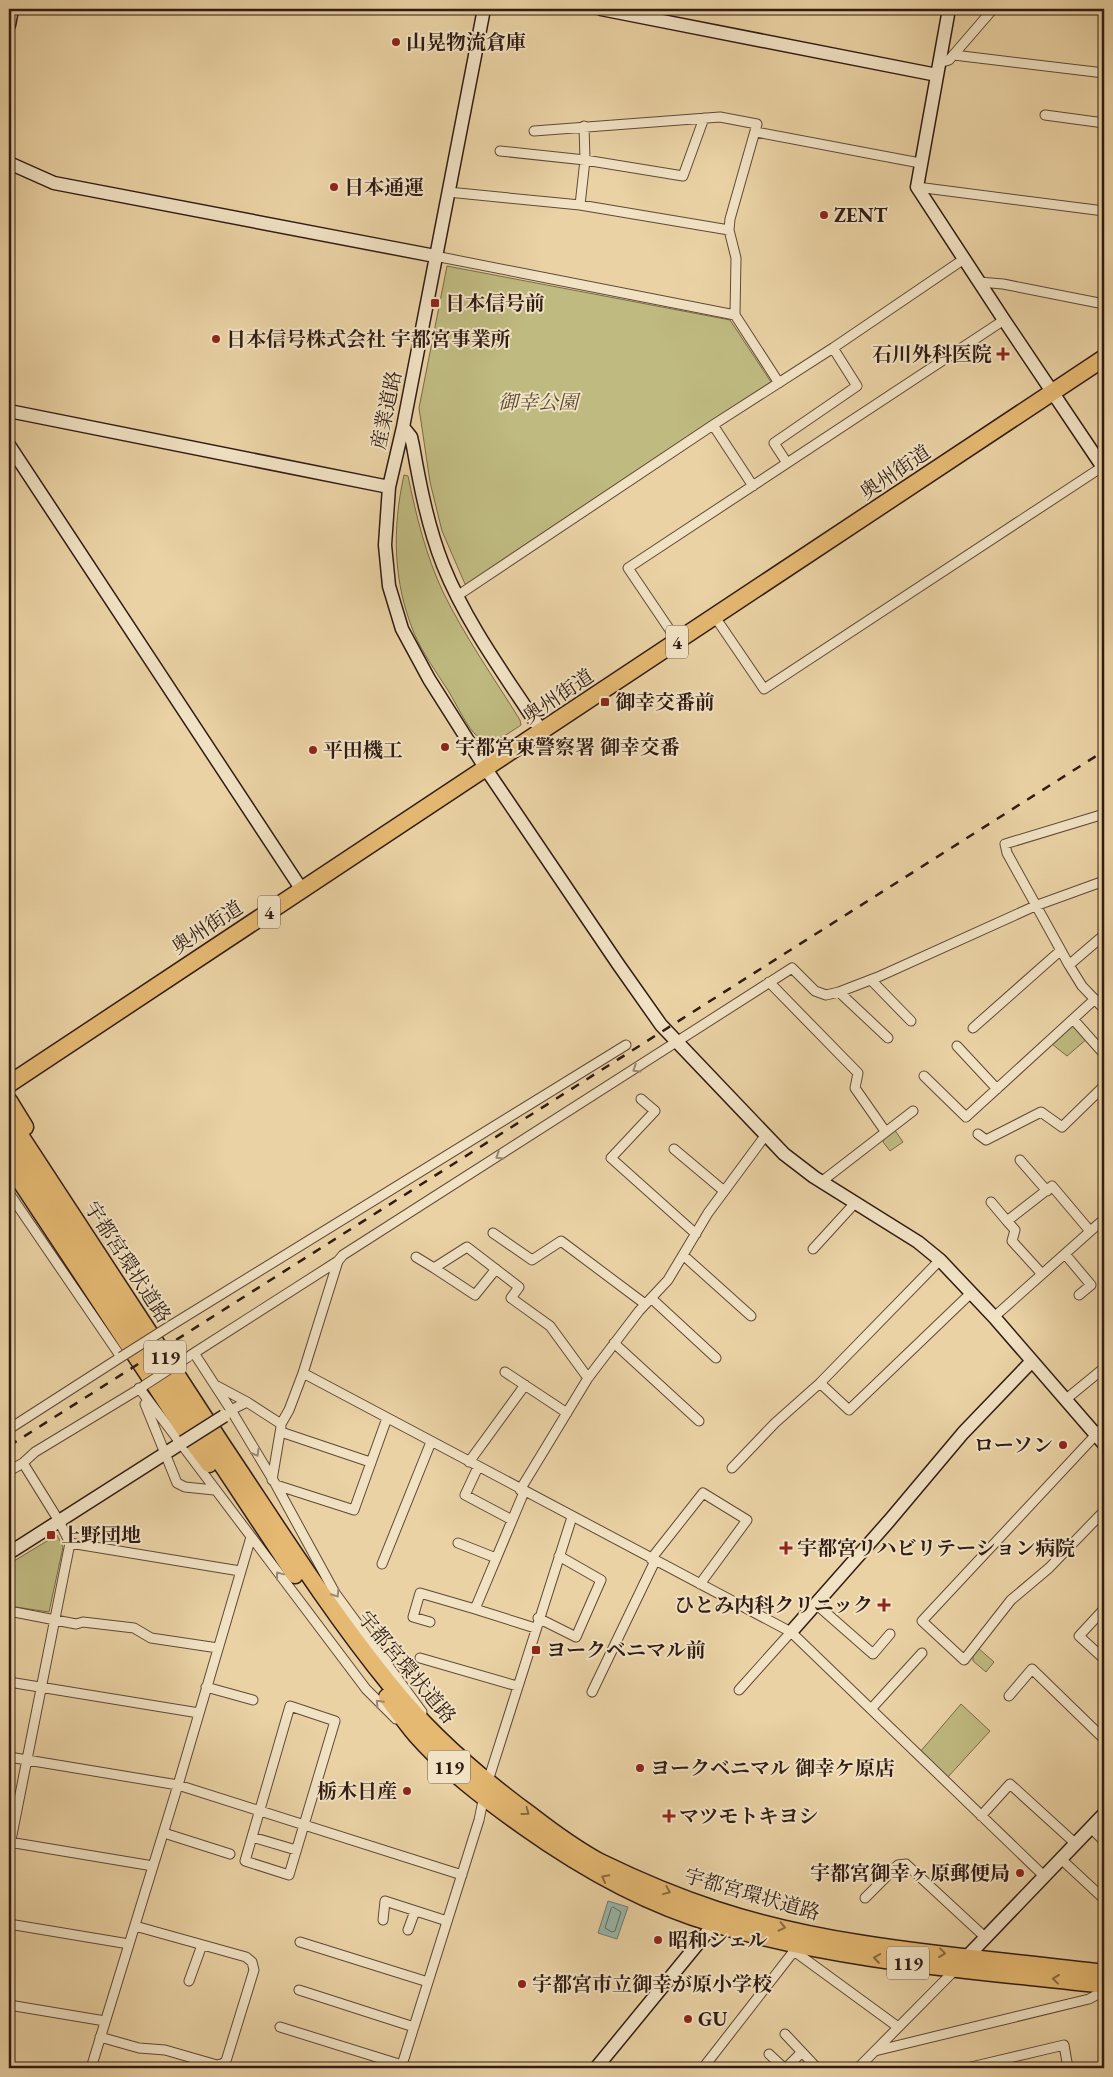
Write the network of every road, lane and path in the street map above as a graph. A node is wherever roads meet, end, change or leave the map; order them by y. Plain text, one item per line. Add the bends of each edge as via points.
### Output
1 (12, 9) edge
2 (484, 9) edge
3 (602, 9) edge
4 (949, 9) edge
5 (993, 9) edge
6 (9, 24) edge
7 (954, 55) junction
8 (938, 69) junction
9 (1104, 74) edge
10 (1044, 115) dead end
11 (704, 118) junction
12 (1104, 123) edge
13 (584, 126) junction
14 (534, 131) dead end
15 (756, 132) junction
16 (500, 151) dead end
17 (585, 160) junction
18 (9, 163) edge
19 (920, 163) junction
20 (917, 187) junction
21 (448, 192) junction
22 (580, 205) junction
23 (1104, 211) edge
24 (729, 230) junction
25 (435, 256) junction
26 (964, 259) junction
27 (979, 282) junction
28 (1104, 304) edge
29 (735, 315) junction
30 (1004, 320) junction
31 (834, 348) junction
32 (1104, 358) edge
33 (779, 383) junction
34 (1052, 393) junction
35 (9, 411) edge
36 (713, 425) junction
37 (403, 427) junction
38 (9, 445) edge
39 (787, 463) junction
40 (1103, 468) edge
41 (752, 486) junction
42 (389, 487) junction
43 (457, 596) junction
44 (715, 617) junction
45 (678, 642) junction
46 (542, 732) junction
47 (486, 769) junction
48 (1104, 814) edge
49 (1104, 881) edge
50 (302, 890) junction
51 (1035, 906) junction
52 (1104, 935) edge
53 (1060, 951) junction
54 (1069, 965) junction
55 (871, 980) junction
56 (769, 982) junction
57 (839, 992) junction
58 (1101, 1003) edge
59 (1073, 1019) junction
60 (911, 1021) dead end
61 (973, 1028) dead end
62 (888, 1038) dead end
63 (677, 1043) junction
64 (626, 1045) dead end
65 (957, 1046) dead end
66 (1104, 1054) edge
67 (924, 1076) dead end
68 (9, 1084) edge
69 (1104, 1086) edge
70 (997, 1089) junction
71 (640, 1099) dead end
72 (9, 1101) edge
73 (913, 1111) dead end
74 (10, 1120) edge
75 (885, 1131) junction
76 (978, 1134) dead end
77 (765, 1136) junction
78 (9, 1143) edge
79 (674, 1149) dead end
80 (1020, 1160) dead end
81 (10, 1173) edge
82 (821, 1182) junction
83 (724, 1191) junction
84 (1047, 1191) junction
85 (9, 1193) edge
86 (991, 1202) dead end
87 (855, 1203) junction
88 (1104, 1219) edge
89 (1007, 1221) junction
90 (1090, 1231) junction
91 (493, 1232) dead end
92 (696, 1234) junction
93 (813, 1249) dead end
94 (1065, 1254) junction
95 (683, 1255) junction
96 (416, 1257) dead end
97 (940, 1260) junction
98 (338, 1261) junction
99 (434, 1268) junction
100 (496, 1269) junction
101 (1042, 1274) junction
102 (971, 1293) junction
103 (1080, 1295) dead end
104 (648, 1301) junction
105 (751, 1316) dead end
106 (994, 1317) junction
107 (614, 1343) junction
108 (191, 1355) junction
109 (121, 1357) junction
110 (716, 1358) dead end
111 (1032, 1361) junction
112 (1104, 1368) edge
113 (505, 1372) dead end
114 (303, 1373) junction
115 (588, 1378) junction
116 (820, 1383) junction
117 (214, 1385) junction
118 (525, 1385) junction
119 (142, 1387) junction
120 (1065, 1400) junction
121 (247, 1402) junction
122 (228, 1413) junction
123 (567, 1413) junction
124 (387, 1418) junction
125 (699, 1420) dead end
126 (281, 1428) junction
127 (9, 1430) edge
128 (1102, 1435) edge
129 (431, 1442) junction
130 (182, 1443) junction
131 (166, 1453) junction
132 (23, 1462) junction
133 (370, 1462) junction
134 (469, 1462) junction
135 (478, 1467) junction
136 (732, 1468) dead end
137 (9, 1471) edge
138 (274, 1482) junction
139 (214, 1490) junction
140 (522, 1491) junction
141 (1104, 1511) edge
142 (572, 1517) junction
143 (512, 1520) junction
144 (59, 1521) junction
145 (259, 1535) junction
146 (70, 1543) junction
147 (458, 1543) dead end
148 (9, 1553) edge
149 (559, 1556) junction
150 (496, 1558) junction
151 (653, 1560) junction
152 (382, 1564) dead end
153 (240, 1571) junction
154 (700, 1584) junction
155 (321, 1593) junction
156 (816, 1604) junction
157 (475, 1609) junction
158 (1104, 1609) edge
159 (9, 1611) edge
160 (538, 1618) junction
161 (55, 1620) junction
162 (430, 1622) dead end
163 (535, 1628) junction
164 (791, 1632) junction
165 (890, 1634) dead end
166 (218, 1648) junction
167 (922, 1653) dead end
168 (420, 1658) dead end
169 (1104, 1658) edge
170 (9, 1682) edge
171 (517, 1686) junction
172 (41, 1687) junction
173 (206, 1687) junction
174 (739, 1690) dead end
175 (592, 1692) dead end
176 (1009, 1696) dead end
177 (253, 1700) dead end
178 (871, 1709) junction
179 (199, 1713) junction
180 (424, 1734) junction
181 (1104, 1739) edge
182 (9, 1757) edge
183 (26, 1759) junction
184 (178, 1785) junction
185 (485, 1791) junction
186 (260, 1811) junction
187 (1104, 1814) edge
188 (981, 1816) junction
189 (303, 1824) junction
190 (1091, 1828) junction
191 (164, 1833) junction
192 (252, 1837) junction
193 (1104, 1841) edge
194 (1076, 1844) junction
195 (9, 1845) edge
196 (296, 1850) junction
197 (230, 1854) dead end
198 (1061, 1859) junction
199 (153, 1866) junction
200 (462, 1875) junction
201 (1045, 1877) junction
202 (865, 1898) dead end
203 (1104, 1899) edge
204 (415, 1911) junction
205 (716, 1917) junction
206 (383, 1920) dead end
207 (448, 1921) junction
208 (9, 1924) edge
209 (135, 1926) junction
210 (408, 1930) dead end
211 (986, 1938) junction
212 (300, 1942) dead end
213 (129, 1944) junction
214 (202, 1945) junction
215 (794, 1947) junction
216 (968, 1956) junction
217 (956, 1969) junction
218 (1104, 1972) edge
219 (189, 1982) dead end
220 (428, 1982) junction
221 (1104, 1985) edge
222 (299, 1990) dead end
223 (1104, 1991) edge
224 (9, 2005) edge
225 (106, 2020) junction
226 (280, 2027) dead end
227 (414, 2027) junction
228 (898, 2027) junction
229 (784, 2034) dead end
230 (100, 2037) junction
231 (875, 2050) junction
232 (802, 2052) junction
233 (769, 2054) dead end
234 (402, 2067) edge
235 (91, 2068) edge
236 (596, 2068) edge
237 (703, 2068) edge
238 (785, 2068) edge
239 (817, 2068) edge
240 (858, 2068) edge
241 (967, 2068) edge
242 (1068, 2068) edge

1 - 6 street
2 - 21 street, 産業道路
3 - 8 street
4 - 8 street
5 - 7 street
7 - 8 street
7 - 9 street
8 - 19 street
10 - 12 street
11 - 13 street
11 - 15 street via 720,117 757,124
11 - 17 street via 683,176
13 - 14 street
13 - 17 street
15 - 19 street
15 - 24 street
16 - 17 street
17 - 22 street
18 - 25 street via 54,183
19 - 20 street
20 - 23 street
20 - 26 street
21 - 22 street
21 - 25 street, 産業道路
22 - 24 street
24 - 29 street via 736,258
25 - 29 street
25 - 37 street, 産業道路
26 - 27 street
26 - 31 street
27 - 28 street
27 - 30 street
29 - 33 street
30 - 34 street
30 - 39 street
31 - 33 street
31 - 39 street via 857,386 774,443
32 - 34 highway, 奥州街道 / 4
33 - 36 street
34 - 40 street
34 - 44 highway, 奥州街道 / 4
35 - 42 street
36 - 41 street
36 - 43 street
37 - 42 street, 産業道路
37 - 43 street via 414,446 426,512
38 - 50 street
39 - 41 street
40 - 44 street via 764,689
41 - 45 street via 628,568
42 - 47 street, 産業道路 via 386,562 402,629 429,679
43 - 46 street
44 - 45 highway, 奥州街道 / 4
45 - 46 highway, 奥州街道 / 4
46 - 47 highway, 奥州街道 / 4
47 - 50 highway, 奥州街道 / 4
47 - 63 street, 産業道路 via 618,964
48 - 51 street via 1005,844
49 - 51 street
50 - 68 highway, 奥州街道 / 4
51 - 53 street
51 - 55 street
52 - 54 street
53 - 54 street
53 - 61 street
54 - 58 street via 1082,986
55 - 57 street
55 - 60 street
56 - 57 street via 792,968 815,991 826,995
56 - 63 street
56 - 75 street via 858,1073 855,1088
57 - 62 street
58 - 59 street
59 - 66 street
59 - 70 street
63 - 77 street, 産業道路
63 -> 98 street via 359,1244
64 - 109 street, bridge
65 - 70 street
67 - 70 street via 966,1117
69 - 76 street via 1062,1127 1041,1112 986,1140
71 - 92 street via 655,1111 611,1158
72 - 155 highway via 289,1531
73 - 75 street
74 - 155 highway, 宇都宮環状道路 / 119
75 - 82 street
77 - 82 street, 産業道路
77 - 83 street
78 - 145 highway, 宇都宮環状道路 / 119
79 - 83 street
80 - 84 street
81 - 145 highway
82 - 87 street, 産業道路
83 - 92 street
84 - 89 street
84 - 90 street via 1052,1186
85 - 109 street
86 - 89 street
87 - 93 street
87 - 97 street, 産業道路 via 918,1242
88 - 90 street
89 - 101 street via 1015,1230 1012,1241
90 - 94 street
91 - 104 street via 532,1260 561,1240
92 - 95 street
94 - 101 street
94 - 103 street via 1091,1285
95 - 104 street via 668,1280
95 - 105 street
96 - 99 street
97 - 102 street, 産業道路
97 - 116 street
98 - 108 street
98 - 114 street
99 - 100 street via 467,1248
99 - 100 street via 475,1295
100 - 115 street via 520,1287 510,1298 550,1326
101 - 106 street
102 - 106 street, 産業道路
102 - 116 street via 849,1410
104 - 107 street
104 - 110 street
106 - 111 street, 産業道路
107 - 115 street
107 - 125 street
108 - 117 street
108 - 119 street, bridge
109 - 127 street
111 - 120 street, 産業道路
111 - 156 street via 963,1433
112 - 120 street
113 - 118 street
114 - 124 street
114 - 126 street
115 - 123 street
116 - 136 street
117 - 121 street
117 - 122 street
118 - 123 street
118 - 134 street
119 - 130 street
119 - 131 street
119 - 132 street
120 - 128 street, 産業道路
121 - 122 street
121 - 126 street
122 - 130 street, bridge
122 -> 138 street
123 - 140 street
124 - 129 street
124 - 133 street
126 - 133 street
126 - 138 street
128 - 141 street via 922,1622 964,1660 1011,1600 1049,1568
129 - 134 street
129 - 152 street
130 - 131 street
130 - 139 street
131 - 139 street via 180,1486
131 - 144 street
132 - 137 street
132 - 144 street
133 - 138 street via 354,1510
134 - 135 street
135 - 140 street
135 - 143 street via 465,1495
138 -> 180 street via 335,1593 415,1702
139 - 145 street
140 - 142 street
140 - 143 street
142 - 149 street
142 - 151 street
143 - 150 street
144 - 146 street
144 - 148 street
145 - 153 street
180 -> 145 highway, 宇都宮環状道路 / 119
146 - 153 street
146 - 161 street
147 - 150 street
149 - 160 street
149 - 160 street via 601,1580 576,1637
150 - 157 street
151 - 154 street
151 - 154 street via 702,1492 748,1520
151 - 175 street
153 - 166 street
154 - 164 street
155 - 180 highway, 宇都宮環状道路 / 119
156 - 164 street
156 - 165 street via 873,1654
157 - 162 street via 420,1593 413,1617
157 - 163 street
158 - 169 street via 1079,1636
159 - 161 street
160 - 163 street
161 - 166 street via 134,1628 151,1638
161 - 172 street
163 - 171 street
164 - 174 street
164 - 178 street
166 - 173 street
167 - 178 street
168 - 171 street
170 - 172 street
171 - 185 street
172 - 179 street
172 - 183 street
173 - 177 street
173 - 179 street
176 - 181 street via 1032,1669
178 - 188 street
179 - 184 street
180 - 185 highway, 宇都宮環状道路 / 119
182 - 183 street
183 - 184 street
183 - 195 street
184 - 186 street
184 - 191 street
185 - 200 street
185 - 205 highway, 宇都宮環状道路 / 119 via 565,1856 592,1872 629,1890
186 - 189 street
186 - 189 street via 290,1706 335,1721
186 - 192 street
187 - 190 street
188 - 194 street via 1010,1784
188 - 201 street
189 - 196 street
189 - 200 street
190 - 193 street
190 - 194 street
191 - 197 street
191 - 199 street
192 - 196 street
192 - 196 street via 245,1861 289,1875
194 - 198 street
195 - 199 street
198 - 201 street
198 - 203 street
199 - 209 street
200 - 207 street
201 - 211 street
202 - 211 street via 898,1865 906,1864
204 - 206 street via 386,1901
204 - 207 street
204 - 210 street
205 - 215 highway, 宇都宮環状道路 / 119
205 -> 216 highway, 宇都宮環状道路 / 119 via 762,1922 828,1937
205 - 236 street
207 - 220 street
208 - 213 street
209 - 213 street
209 - 214 street
211 - 216 street
212 - 220 street
213 - 225 street
214 - 219 street
214 - 230 street via 246,1957 254,1970 226,2061 217,2065
217 -> 215 highway, 宇都宮環状道路 / 119
215 - 228 street
215 - 237 street
216 - 217 street
216 - 218 highway, 宇都宮環状道路 / 119
221 -> 217 highway, 宇都宮環状道路 / 119
217 - 228 street
220 - 227 street
222 - 227 street
223 - 231 street via 1089,1999
224 - 225 street
225 - 230 street
226 - 234 street
227 - 234 street
228 - 231 street
229 - 232 street
230 - 235 street
231 - 240 street
232 - 238 street
232 - 239 street
233 - 238 street
241 - 242 street via 1064,2045

